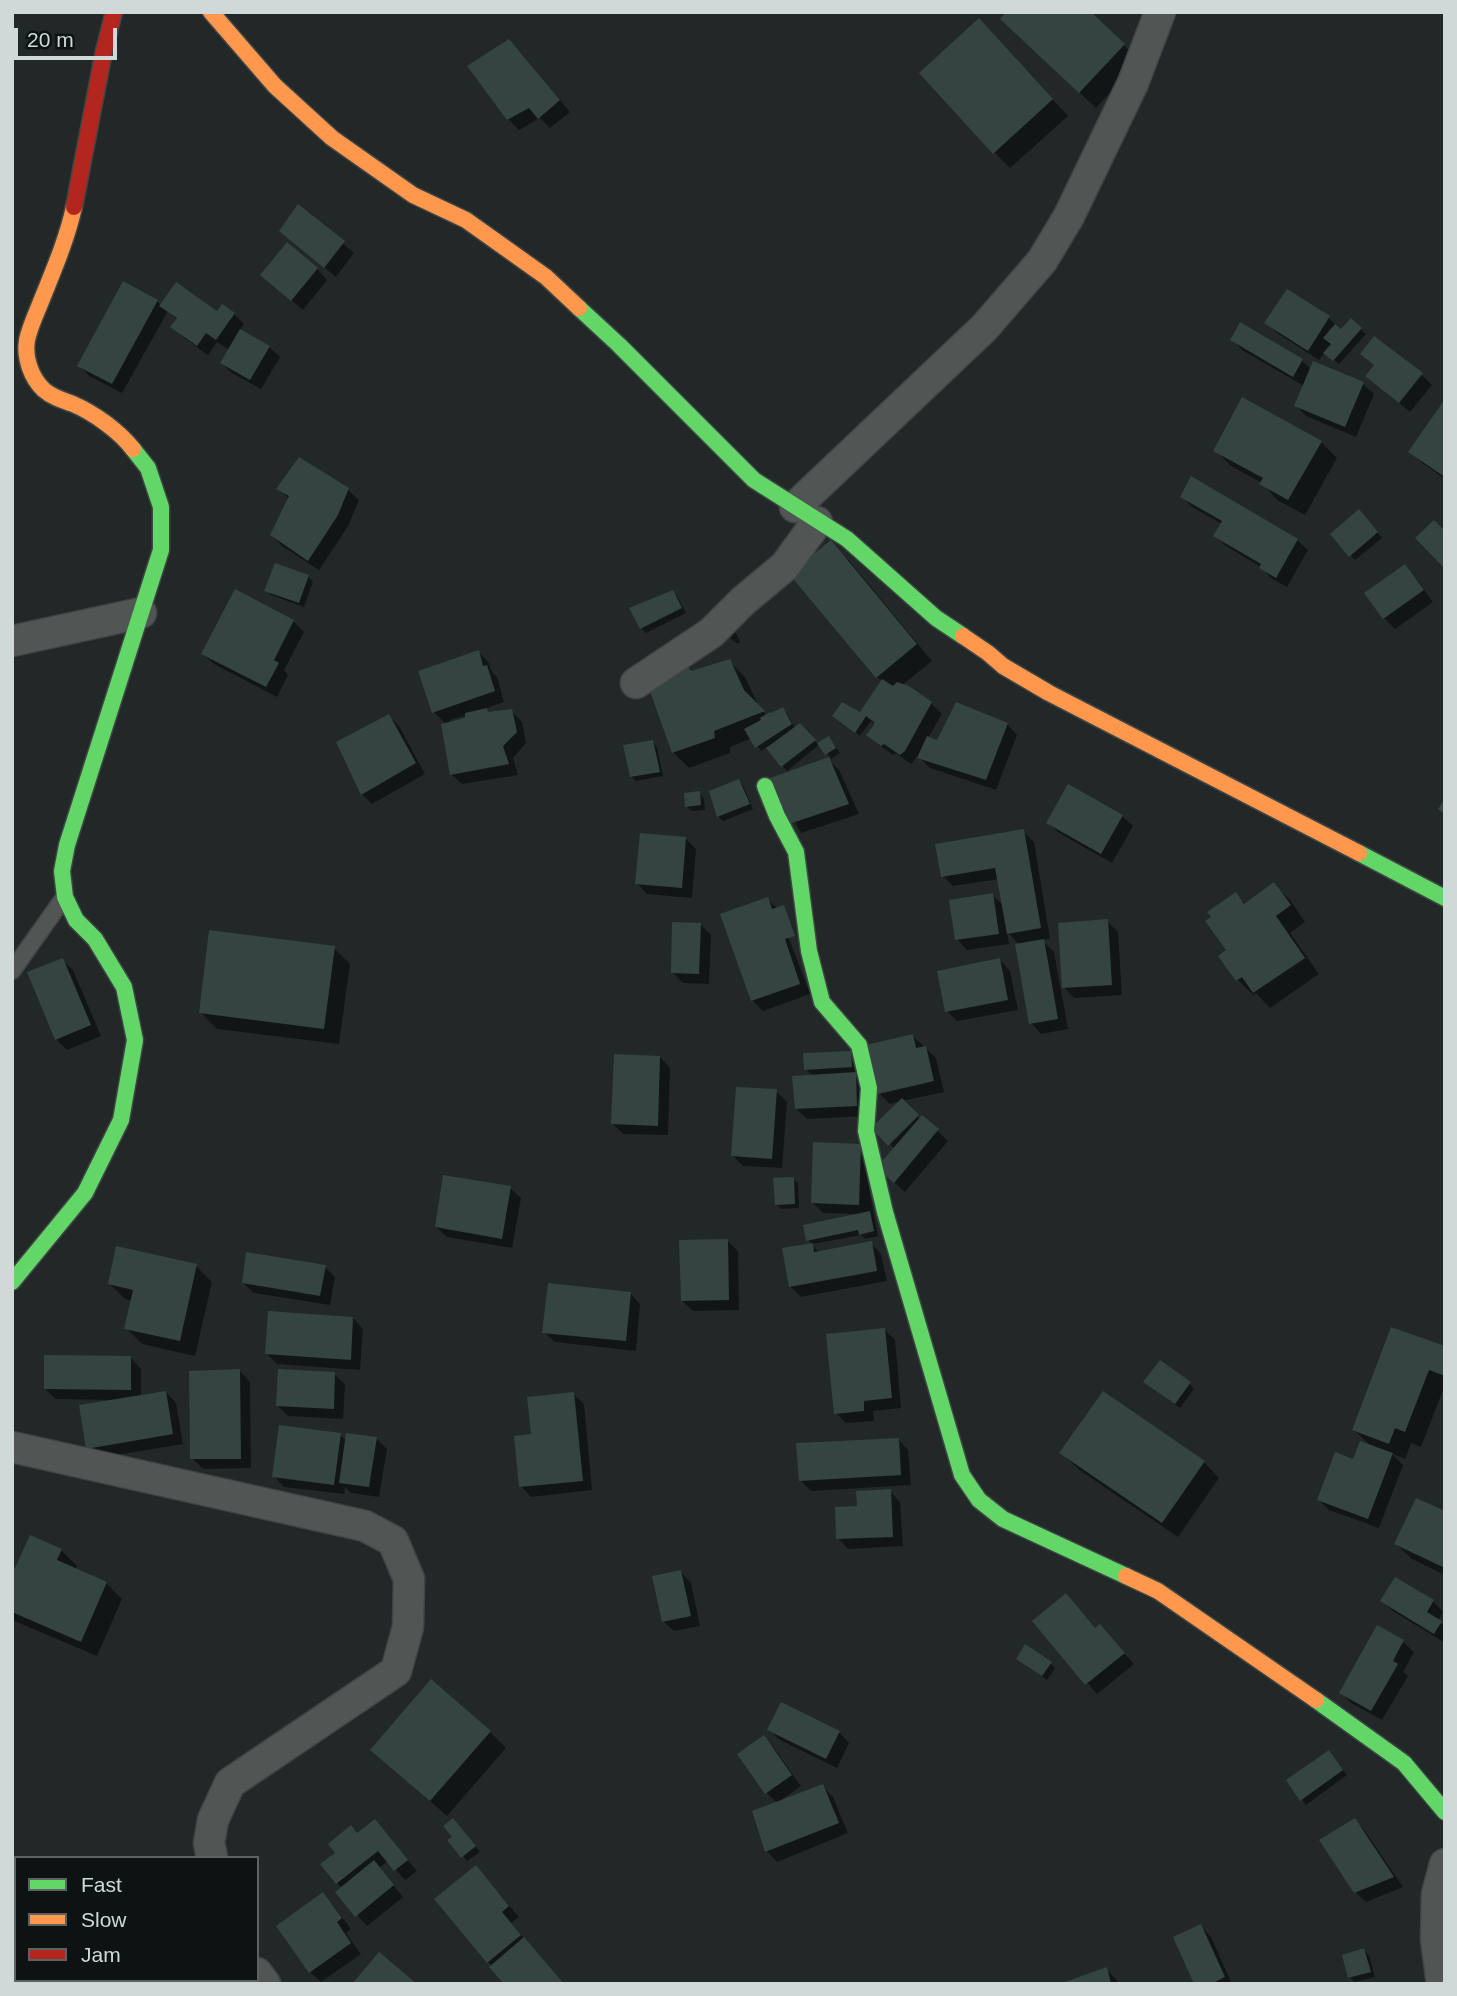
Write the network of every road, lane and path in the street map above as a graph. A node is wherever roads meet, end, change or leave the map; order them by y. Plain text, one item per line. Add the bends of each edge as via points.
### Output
1 (114, 12) edge
2 (211, 12) edge
3 (1160, 12) edge
4 (23, 376) edge
5 (806, 514) junction
6 (141, 613) junction
7 (12, 641) edge
8 (636, 683) dead end
9 (765, 786) dead end
10 (65, 897) junction
11 (1445, 898) edge
12 (12, 971) edge
13 (12, 1282) edge
14 (12, 1447) edge
15 (1445, 1812) edge
16 (212, 1856) edge
17 (1445, 1864) edge
18 (1442, 1984) edge

1 - 4 street via 69,232 32,324
2 - 5 street via 275,86 332,138 413,195 466,220 546,277 754,480
3 - 5 street via 1133,83 1069,216 1042,261
4 - 6 street via 121,434 148,468 161,508 161,550
5 - 8 street via 785,566 711,633
5 - 11 street via 847,539 936,618 1049,694
6 - 7 street
6 - 10 street via 67,845 62,871
9 - 15 street via 796,852 809,951 822,1002 859,1045 869,1088 866,1131 885,1212 962,1475 979,1500 1003,1520 1158,1591 1344,1719 1404,1763
10 - 12 lane
10 - 13 street via 76,920 95,939 124,986 135,1040 121,1120 85,1193
14 - 16 street via 365,1526 393,1541 409,1579 408,1627 396,1671 230,1783 213,1820
17 - 18 street via 1437,1894

